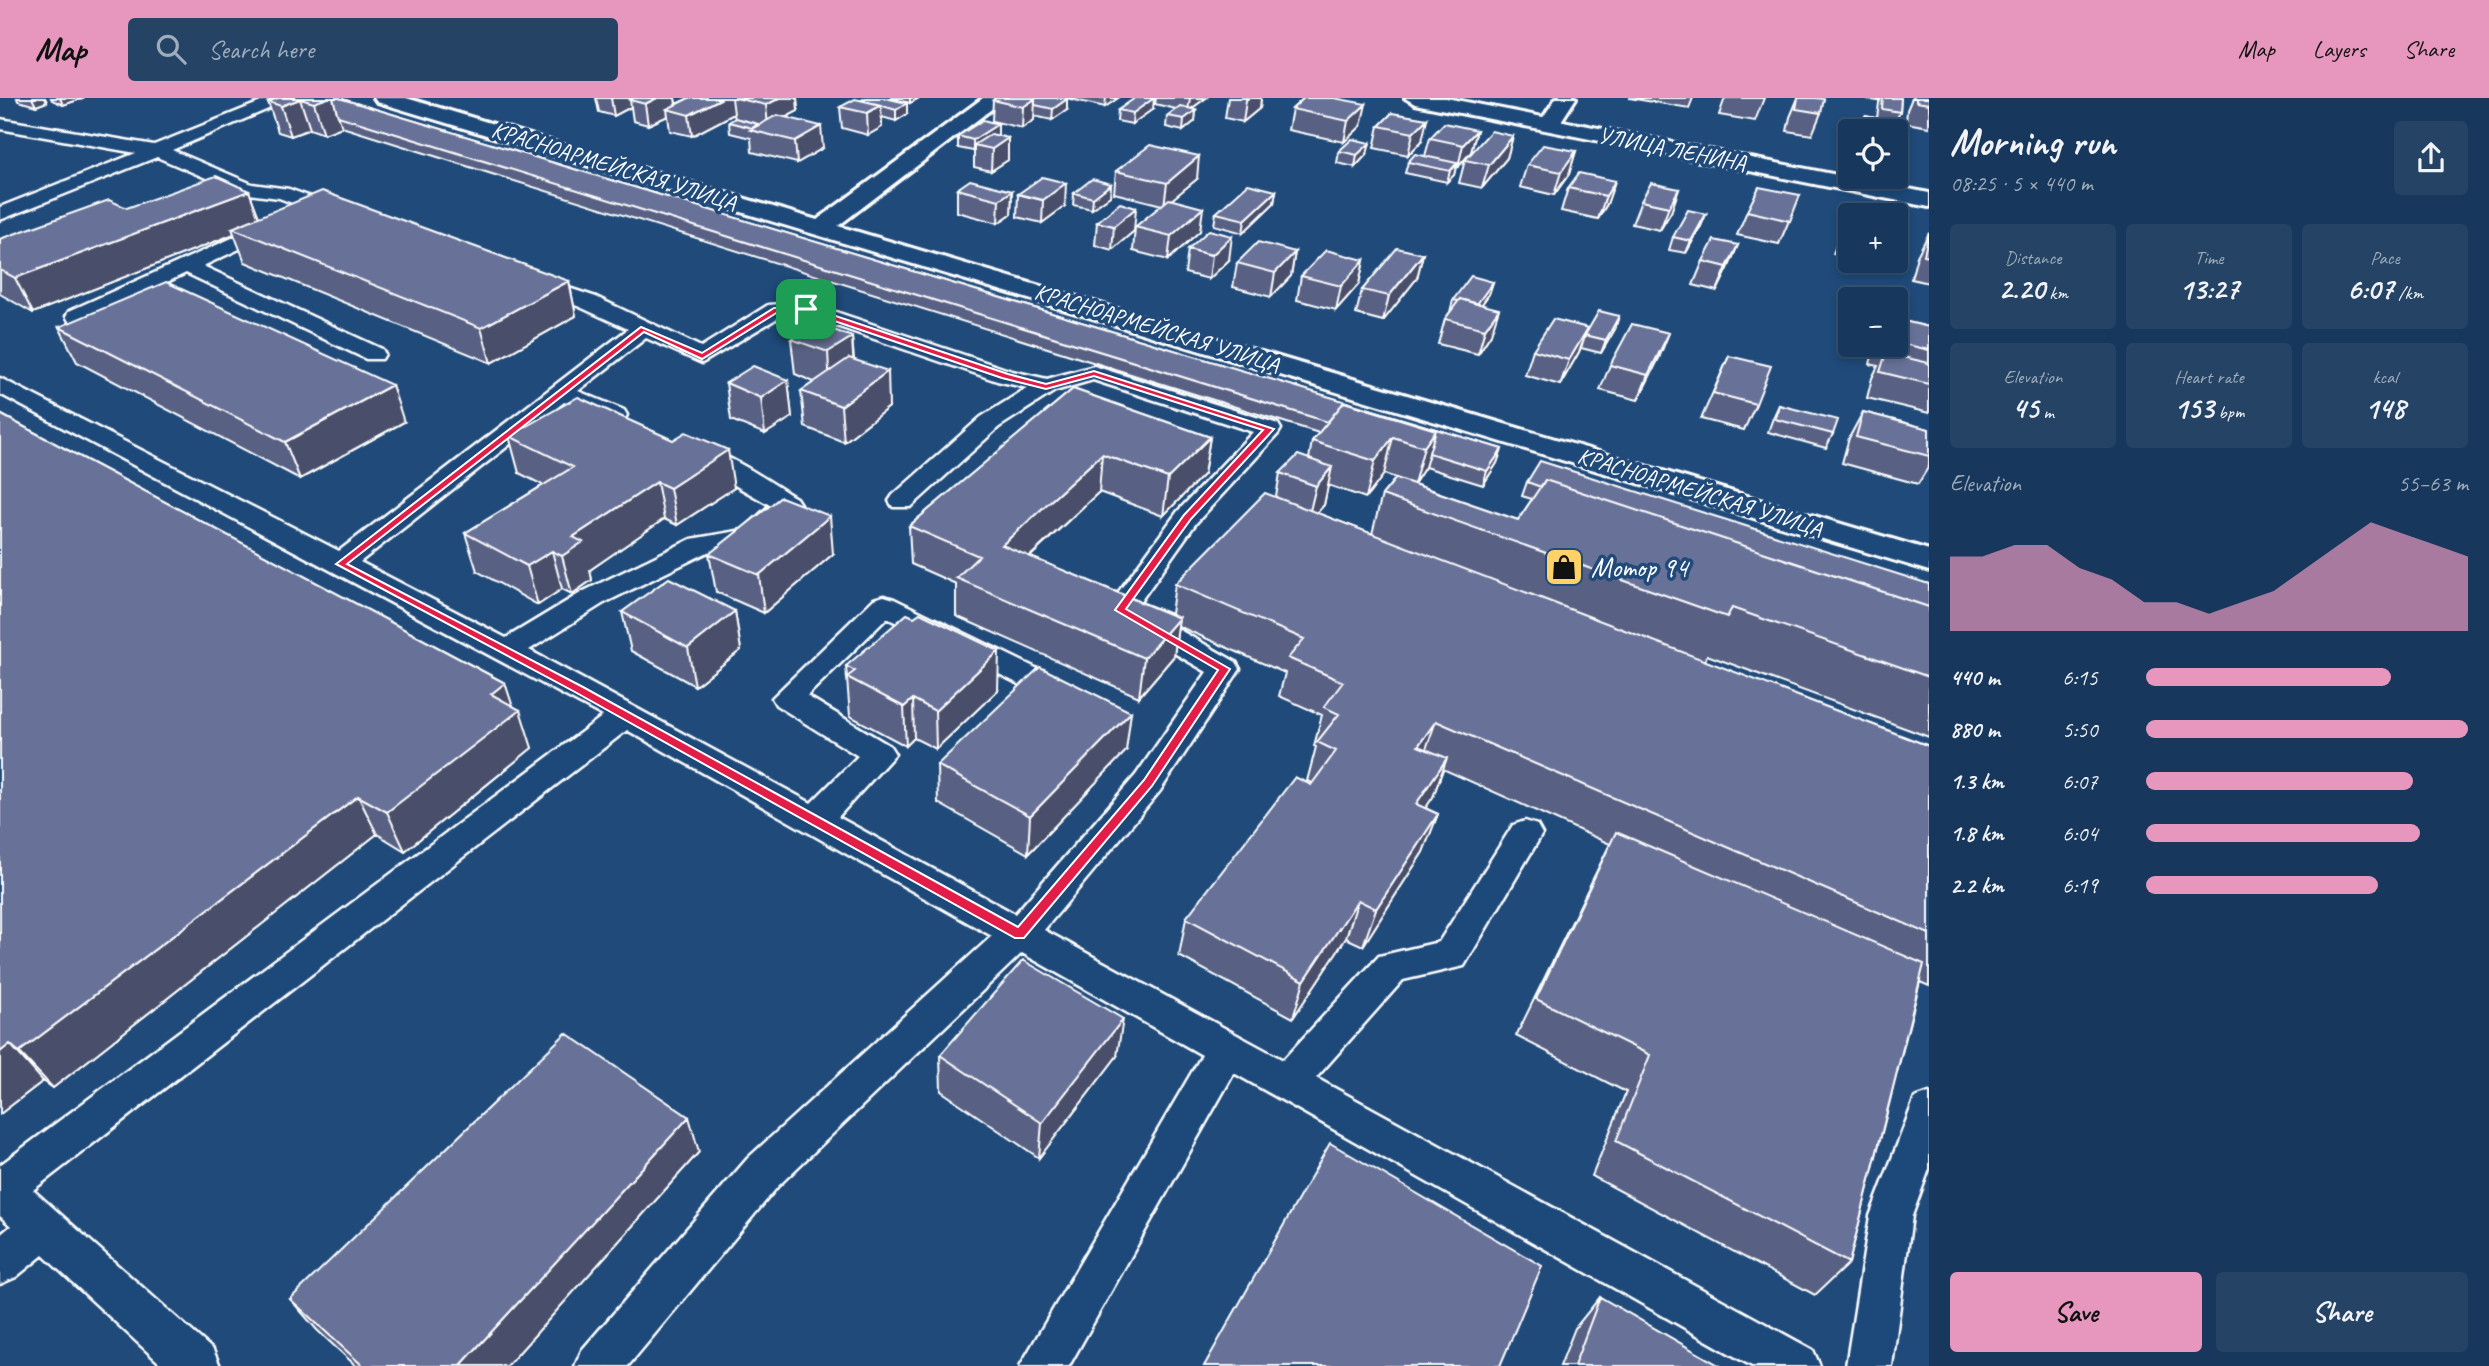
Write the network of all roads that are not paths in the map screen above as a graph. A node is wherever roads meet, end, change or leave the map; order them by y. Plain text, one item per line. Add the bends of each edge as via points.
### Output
1 (286, 98) edge
2 (384, 98) edge
3 (996, 98) edge
4 (1415, 98) edge
5 (1566, 98) edge
6 (0, 124) edge
7 (1549, 125) junction
8 (158, 151) junction
9 (1929, 200) edge
10 (316, 205) junction
11 (0, 214) edge
12 (368, 224) edge
13 (821, 228) junction
14 (187, 266) junction
15 (510, 274) edge
16 (77, 316) edge
17 (643, 329) junction
18 (374, 354) dead end
19 (0, 385) edge
20 (1046, 386) junction
21 (560, 393) junction
22 (636, 424) edge
23 (673, 442) edge
24 (902, 501) dead end
25 (1929, 561) edge
26 (341, 564) junction
27 (506, 651) junction
28 (1096, 710) edge
29 (625, 715) junction
30 (815, 820) junction
31 (1525, 834) dead end
32 (1019, 934) junction
33 (1227, 1049) junction
34 (1287, 1083) junction
35 (1929, 1111) edge
36 (1, 1189) edge
37 (197, 1366) edge
38 (598, 1366) edge
39 (1043, 1366) edge
40 (1797, 1366) edge
41 (1869, 1366) edge

1 - 8 lane
2 - 13 street, КРАСНОАРМЕЙСКАЯ УЛИЦА
3 - 13 street
4 - 7 street, УЛИЦА ЛЕНИНА
5 - 7 street
6 - 8 lane
7 - 9 street, УЛИЦА ЛЕНИНА
8 - 10 lane via 248,189 282,193
8 - 11 lane
10 - 12 lane
10 - 14 lane
13 - 25 street, КРАСНОАРМЕЙСКАЯ УЛИЦА
14 - 16 lane
14 - 18 lane
15 - 17 lane via 588,302
17 - 20 lane via 702,356 776,310 806,309
17 - 21 lane
19 - 26 lane
20 - 24 lane via 990,422
20 - 32 lane via 1094,373 1269,429 1187,517 1120,610 1225,669 1148,783
21 - 22 lane
21 - 26 lane
23 - 27 lane via 787,504 751,537 701,545 594,597
26 - 27 lane
27 - 29 lane
28 - 30 lane via 884,605 787,698 879,754
29 - 30 lane
29 - 36 lane
30 - 32 lane
31 - 34 lane via 1451,955 1392,967
32 - 33 lane
32 - 38 lane via 764,1171
33 - 34 lane
33 - 39 lane
34 - 40 lane
35 - 41 lane via 1891,1216
36 - 37 lane

